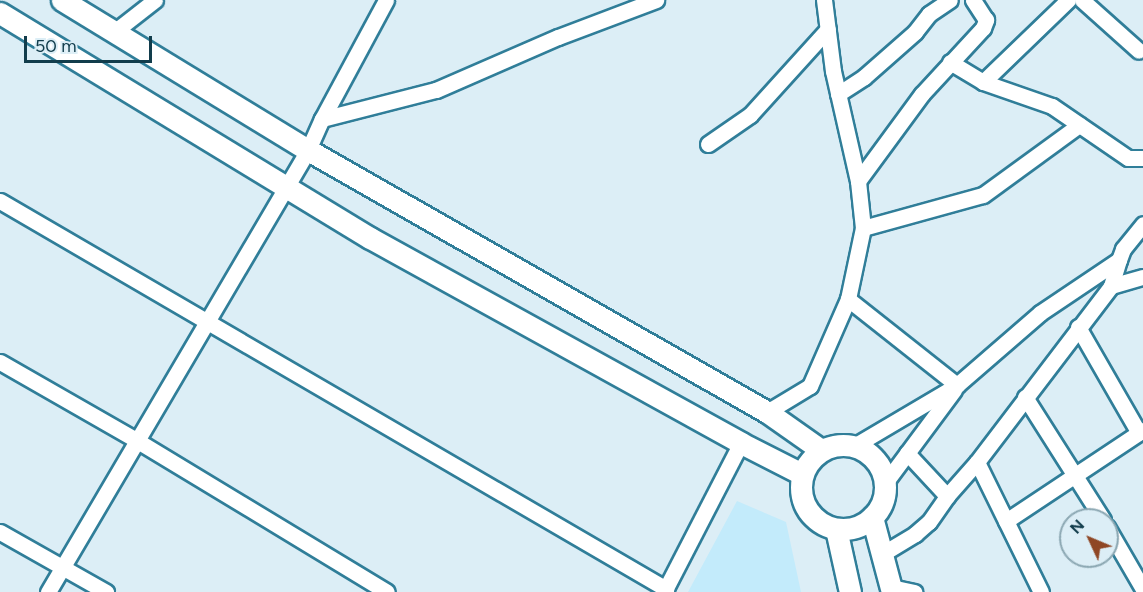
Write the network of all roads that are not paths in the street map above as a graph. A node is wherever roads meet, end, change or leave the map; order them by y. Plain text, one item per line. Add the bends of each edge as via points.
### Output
1 (62, 0) edge
2 (155, 0) edge
3 (386, 0) edge
4 (656, 0) edge
5 (824, 0) edge
6 (950, 0) edge
7 (974, 0) edge
8 (1068, 0) edge
9 (1082, 0) edge
10 (0, 13) edge
11 (828, 29) junction
12 (114, 32) junction
13 (1139, 51) dead end
14 (950, 62) junction
15 (983, 82) junction
16 (838, 94) junction
17 (322, 119) junction
18 (1080, 125) junction
19 (708, 144) dead end
20 (308, 150) junction
21 (1143, 158) edge
22 (858, 181) junction
23 (287, 187) junction
24 (0, 201) edge
25 (1143, 224) edge
26 (863, 228) junction
27 (1119, 261) junction
28 (1143, 277) edge
29 (1111, 286) junction
30 (848, 299) junction
31 (208, 322) junction
32 (1078, 327) junction
33 (0, 362) edge
34 (957, 385) junction
35 (1025, 397) junction
36 (767, 412) junction
37 (1141, 432) edge
38 (136, 440) junction
39 (741, 443) junction
40 (854, 446) junction
41 (821, 450) junction
42 (907, 453) junction
43 (977, 462) junction
44 (802, 474) junction
45 (1076, 476) junction
46 (885, 483) junction
47 (947, 496) junction
48 (1096, 508) edge
49 (872, 517) junction
50 (1006, 522) junction
51 (836, 529) junction
52 (0, 532) edge
53 (1119, 548) edge
54 (882, 554) junction
55 (62, 566) junction
56 (892, 589) edge
57 (1143, 589) edge
58 (665, 591) edge
59 (48, 592) edge
60 (106, 592) edge
61 (387, 592) edge
62 (850, 592) edge
63 (914, 592) edge
64 (1041, 592) edge

1 - 12 main road
2 - 12 street
3 - 17 street
4 - 17 street via 436,90
5 - 11 street
6 - 16 street via 864,77
7 - 14 street via 986,20 983,28
8 - 15 street
9 - 13 street
10 - 23 main road
11 - 16 street
11 - 19 street via 750,114
12 - 20 main road
14 - 15 street
14 - 22 street
15 - 18 street via 1052,106
16 - 22 street
17 - 20 street
18 - 21 street via 1128,158
18 - 26 street via 983,195
20 - 23 street
20 - 36 main road
22 - 26 street
23 - 31 street
23 - 39 main road via 370,238
24 - 31 street
25 - 27 street via 1123,249
26 - 30 street
27 - 29 street
27 - 34 street via 1041,313
28 - 29 street
29 - 32 street
30 - 34 street
30 - 36 street via 810,387
31 - 38 street
31 - 58 street
32 - 35 street
32 - 37 street
33 - 38 street
34 - 40 street
34 - 42 street
35 - 43 street
35 - 45 street
36 - 41 main road
37 - 45 street
38 - 55 street
38 - 61 street
39 - 44 main road
39 - 58 street
40 - 41 main road via 837,445
40 - 46 main road via 875,460
41 - 44 main road via 809,460
42 - 46 street
42 - 47 street
43 - 47 street
43 - 50 street
44 - 51 main road via 801,492 807,509 819,522
45 - 48 street
45 - 50 street
46 - 49 main road via 884,497
47 - 54 street via 929,522
49 - 51 main road via 854,528
49 - 54 main road
50 - 64 street
51 - 62 main road
52 - 55 street
53 - 57 street
54 - 56 main road
55 - 59 street
55 - 60 street
56 - 63 street

